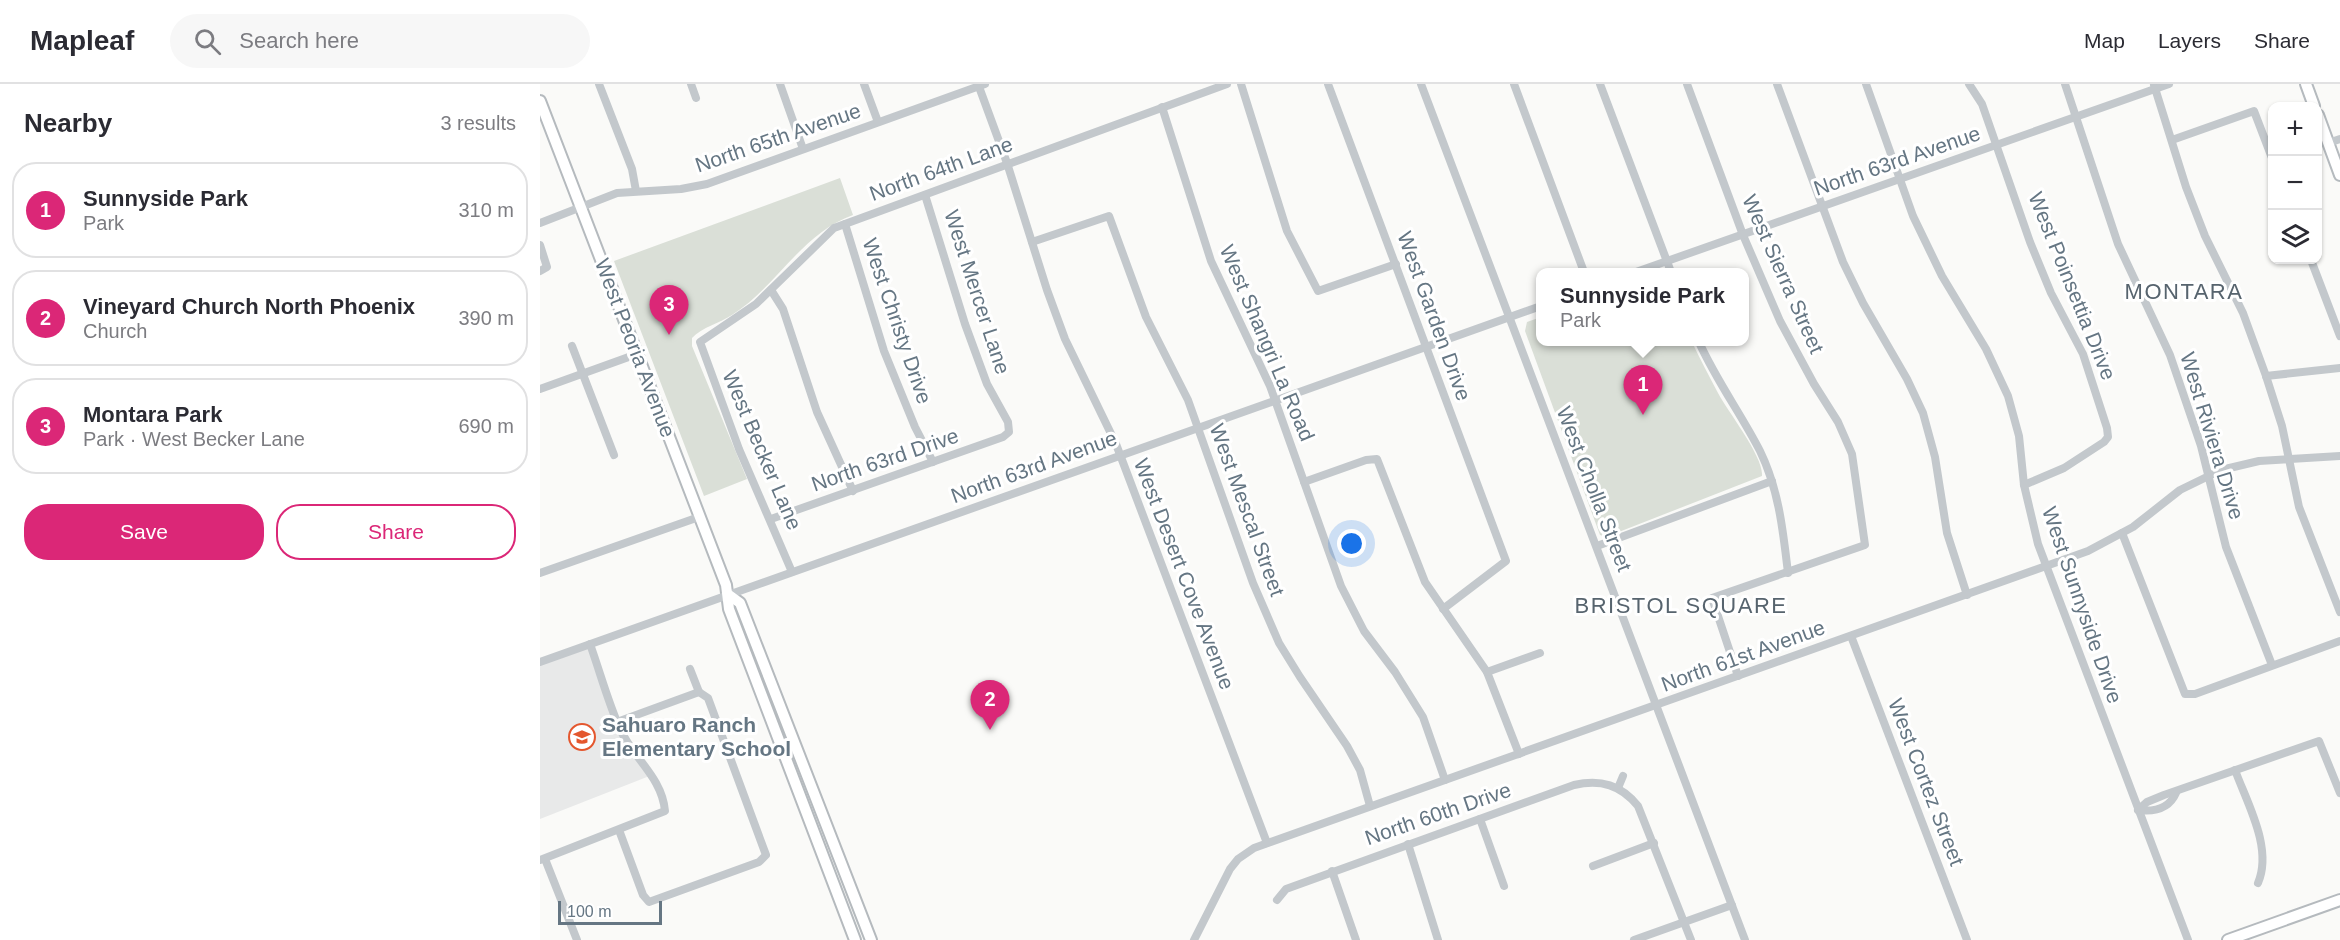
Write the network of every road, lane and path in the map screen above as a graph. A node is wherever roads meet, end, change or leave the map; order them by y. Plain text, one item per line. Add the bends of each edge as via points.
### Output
1 (599, 84) edge
2 (690, 84) edge
3 (780, 84) edge
4 (864, 84) edge
5 (1227, 84) edge
6 (1241, 84) edge
7 (1328, 84) edge
8 (1421, 84) edge
9 (1514, 84) edge
10 (1600, 84) edge
11 (1687, 84) edge
12 (1777, 84) edge
13 (1866, 84) edge
14 (1970, 84) edge
15 (2065, 84) edge
16 (2169, 84) edge
17 (2306, 84) edge
18 (980, 85) edge
19 (2154, 86) edge
20 (696, 98) dead end
21 (540, 101) edge
22 (2313, 102) edge
23 (1162, 107) junction
24 (2077, 116) junction
25 (878, 122) junction
26 (2322, 126) edge
27 (2340, 139) edge
28 (2172, 140) junction
29 (2328, 143) junction
30 (1997, 145) junction
31 (803, 149) junction
32 (2271, 156) edge
33 (1007, 163) junction
34 (2340, 175) edge
35 (1900, 180) junction
36 (649, 190) junction
37 (636, 191) junction
38 (926, 195) junction
39 (649, 201) dead end
40 (580, 207) junction
41 (1822, 207) junction
42 (540, 223) edge
43 (845, 224) junction
44 (1743, 235) junction
45 (1032, 242) junction
46 (540, 245) edge
47 (1667, 262) junction
48 (1396, 264) junction
49 (2313, 264) edge
50 (1582, 268) edge
51 (1650, 268) edge
52 (1669, 268) edge
53 (543, 269) edge
54 (771, 290) junction
55 (1536, 308) edge
56 (1509, 318) junction
57 (2340, 336) edge
58 (700, 342) joint
59 (572, 346) dead end
60 (1701, 346) edge
61 (1427, 347) junction
62 (637, 354) junction
63 (2340, 368) edge
64 (583, 374) junction
65 (2266, 376) junction
66 (540, 389) edge
67 (1275, 400) junction
68 (1198, 428) junction
69 (1009, 432) joint
70 (614, 455) dead end
71 (1120, 456) junction
72 (2340, 456) edge
73 (2290, 459) junction
74 (933, 462) junction
75 (2208, 477) junction
76 (1772, 481) junction
77 (1304, 482) junction
78 (2024, 485) junction
79 (853, 490) junction
80 (699, 517) junction
81 (771, 519) junction
82 (2122, 533) junction
83 (1597, 546) junction
84 (2046, 567) junction
85 (792, 572) junction
86 (540, 573) edge
87 (1788, 573) junction
88 (729, 595) junction
89 (1967, 595) junction
90 (1443, 609) junction
91 (2340, 612) edge
92 (1851, 636) junction
93 (2340, 641) edge
94 (590, 644) junction
95 (1540, 653) dead end
96 (540, 662) edge
97 (2272, 665) junction
98 (690, 669) dead end
99 (1487, 672) junction
100 (1738, 676) junction
101 (699, 692) junction
102 (1657, 705) junction
103 (617, 722) junction
104 (1519, 754) junction
105 (2235, 770) junction
106 (1623, 776) dead end
107 (1445, 780) junction
108 (1618, 788) junction
109 (2340, 793) edge
110 (802, 801) junction
111 (1370, 806) junction
112 (2138, 810) junction
113 (1480, 819) junction
114 (619, 830) junction
115 (1268, 843) junction
116 (1654, 843) junction
117 (1408, 844) junction
118 (542, 859) edge
119 (1593, 866) dead end
120 (1332, 871) junction
121 (846, 875) junction
122 (2258, 883) dead end
123 (1504, 886) dead end
124 (1277, 900) dead end
125 (2340, 900) edge
126 (1732, 905) junction
127 (1684, 922) junction
128 (577, 940) edge
129 (855, 940) edge
130 (871, 940) edge
131 (1194, 940) edge
132 (1356, 940) edge
133 (1438, 940) edge
134 (1634, 940) edge
135 (1691, 940) edge
136 (1745, 940) edge
137 (1967, 940) edge
138 (2188, 940) edge
139 (2228, 940) edge

1 - 37 street via 632,169
2 - 20 street
3 - 31 street
4 - 25 street
5 - 23 street, North 64th Lane
6 - 48 street via 1287,231 1318,291
7 - 48 street, West Garden Drive
8 - 56 street, West Cholla Street
9 - 50 street
10 - 47 street
11 - 44 street, West Sierra Street
12 - 41 street
13 - 35 street, West Sunnyside Drive
14 - 30 street, West Poinsettia Drive
15 - 24 street, West Riviera Drive
16 - 19 street, North 63rd Avenue
17 - 22 main road
18 - 25 street, North 65th Avenue
18 - 33 street, West Desert Cove Avenue
19 - 24 street, North 63rd Avenue
19 - 28 street
21 - 40 main road, West Peoria Avenue
23 - 33 street, North 64th Lane
23 - 67 street, West Shangri La Road via 1211,261
24 - 30 street, North 63rd Avenue
24 - 75 street, West Riviera Drive via 2118,244 2170,355
25 - 31 street, North 65th Avenue
26 - 29 main road
27 - 29 street
28 - 32 street via 2254,111
28 - 65 street via 2205,236 2243,313
29 - 34 main road
30 - 35 street, North 63rd Avenue
30 - 78 street, West Poinsettia Drive via 2034,252 2083,354 2108,437 2064,468
31 - 36 street, North 65th Avenue via 694,188
33 - 38 street, North 64th Lane
33 - 45 street, West Desert Cove Avenue
35 - 41 street, North 63rd Avenue
35 - 78 street, West Sunnyside Drive via 1927,245 2008,396 2019,436
36 - 37 street, North 65th Avenue
36 - 39 street
37 - 40 street, North 65th Avenue via 617,193
38 - 43 street, North 64th Lane
38 - 69 street, West Mercer Lane via 965,324
40 - 42 street, North 65th Avenue
40 - 62 main road, West Peoria Avenue
41 - 44 street, North 63rd Avenue
41 - 89 street via 1863,303 1923,413 1935,457 1947,533
43 - 54 street, North 64th Lane via 825,235
43 - 74 street, West Christy Drive via 884,351
44 - 47 street, North 63rd Avenue
44 - 87 street, West Sierra Street via 1780,321 1852,454 1865,545
45 - 68 street, West Mescal Street via 1109,216 1146,317
45 - 71 street, West Desert Cove Avenue via 1065,339
46 - 53 street
47 - 51 street, North 63rd Avenue
47 - 52 street
48 - 61 street, West Garden Drive
49 - 57 street
54 - 58 street, North 64th Lane via 737,319
54 - 79 street via 783,309 817,412
55 - 56 street, North 63rd Avenue
56 - 61 street, North 63rd Avenue
56 - 83 street, West Cholla Street
58 - 81 street, West Becker Lane via 739,448
59 - 64 street
60 - 76 street
61 - 67 street, North 63rd Avenue
61 - 90 street, West Garden Drive via 1506,561
62 - 64 street
62 - 80 main road, West Peoria Avenue
63 - 65 street
64 - 66 street
64 - 70 street
65 - 73 street
67 - 68 street, North 63rd Avenue
67 - 77 street, West Shangri La Road
68 - 71 street, North 63rd Avenue
68 - 111 street, West Mescal Street via 1253,583 1280,643 1347,746 1360,770
69 - 74 street, North 63rd Drive via 1003,438
71 - 85 street, North 63rd Avenue
71 - 115 street, West Desert Cove Avenue
72 - 73 street, North 61st Avenue
73 - 75 street, North 61st Avenue via 2238,465
73 - 91 street via 2299,507
74 - 79 street, North 63rd Drive
75 - 82 street, North 61st Avenue via 2181,490
75 - 97 street, West Riviera Drive via 2226,547
76 - 83 street
76 - 87 street via 1780,508
77 - 90 street via 1377,459 1418,566
77 - 107 street, West Shangri La Road via 1341,586 1364,631 1423,717
78 - 84 street, West Sunnyside Drive
79 - 81 street, North 63rd Drive
80 - 86 street
80 - 88 main road, West Peoria Avenue
81 - 85 street, West Becker Lane
82 - 84 street, North 61st Avenue
82 - 97 street via 2185,694 2195,694
83 - 102 street, West Cholla Street
84 - 89 street, North 61st Avenue
84 - 112 street, West Sunnyside Drive
85 - 88 street, North 63rd Avenue
87 - 100 street via 1712,598
88 - 94 street, North 63rd Avenue
88 - 110 main road, West Peoria Avenue via 729,609
88 - 121 main road, West Peoria Avenue via 740,603
89 - 92 street, North 61st Avenue
90 - 99 street
92 - 100 street, North 61st Avenue
92 - 137 street, West Cortez Street
93 - 97 street
94 - 96 street, North 63rd Avenue
94 - 103 street
95 - 99 street
98 - 101 street
99 - 104 street
100 - 102 street, North 61st Avenue
101 - 103 street
101 - 114 street via 708,698 766,855 759,862 649,902
102 - 104 street, North 61st Avenue
102 - 126 street, West Cholla Street
103 - 114 street via 655,781 665,811
104 - 107 street, North 61st Avenue
105 - 109 street via 2319,741
105 - 112 street via 2176,793 2164,807 2151,812
105 - 122 street via 2262,854 2263,870
106 - 108 street
107 - 111 street, North 61st Avenue
108 - 113 street, North 60th Drive via 1600,782 1574,785
108 - 116 street via 1638,806
110 - 121 main road via 816,819 836,871
110 - 129 main road, West Peoria Avenue
111 - 115 street, North 61st Avenue
112 - 138 street, West Sunnyside Drive
113 - 117 street, North 60th Drive
113 - 123 street
114 - 118 street
115 - 131 street, North 61st Avenue via 1246,852 1234,864
116 - 119 street
116 - 127 street
117 - 120 street, North 60th Drive
117 - 133 street
118 - 128 street
120 - 124 street, North 60th Drive via 1286,889
120 - 132 street
121 - 130 main road, West Peoria Avenue
125 - 139 main road
126 - 127 street
126 - 136 street, West Cholla Street
127 - 134 street
127 - 135 street

